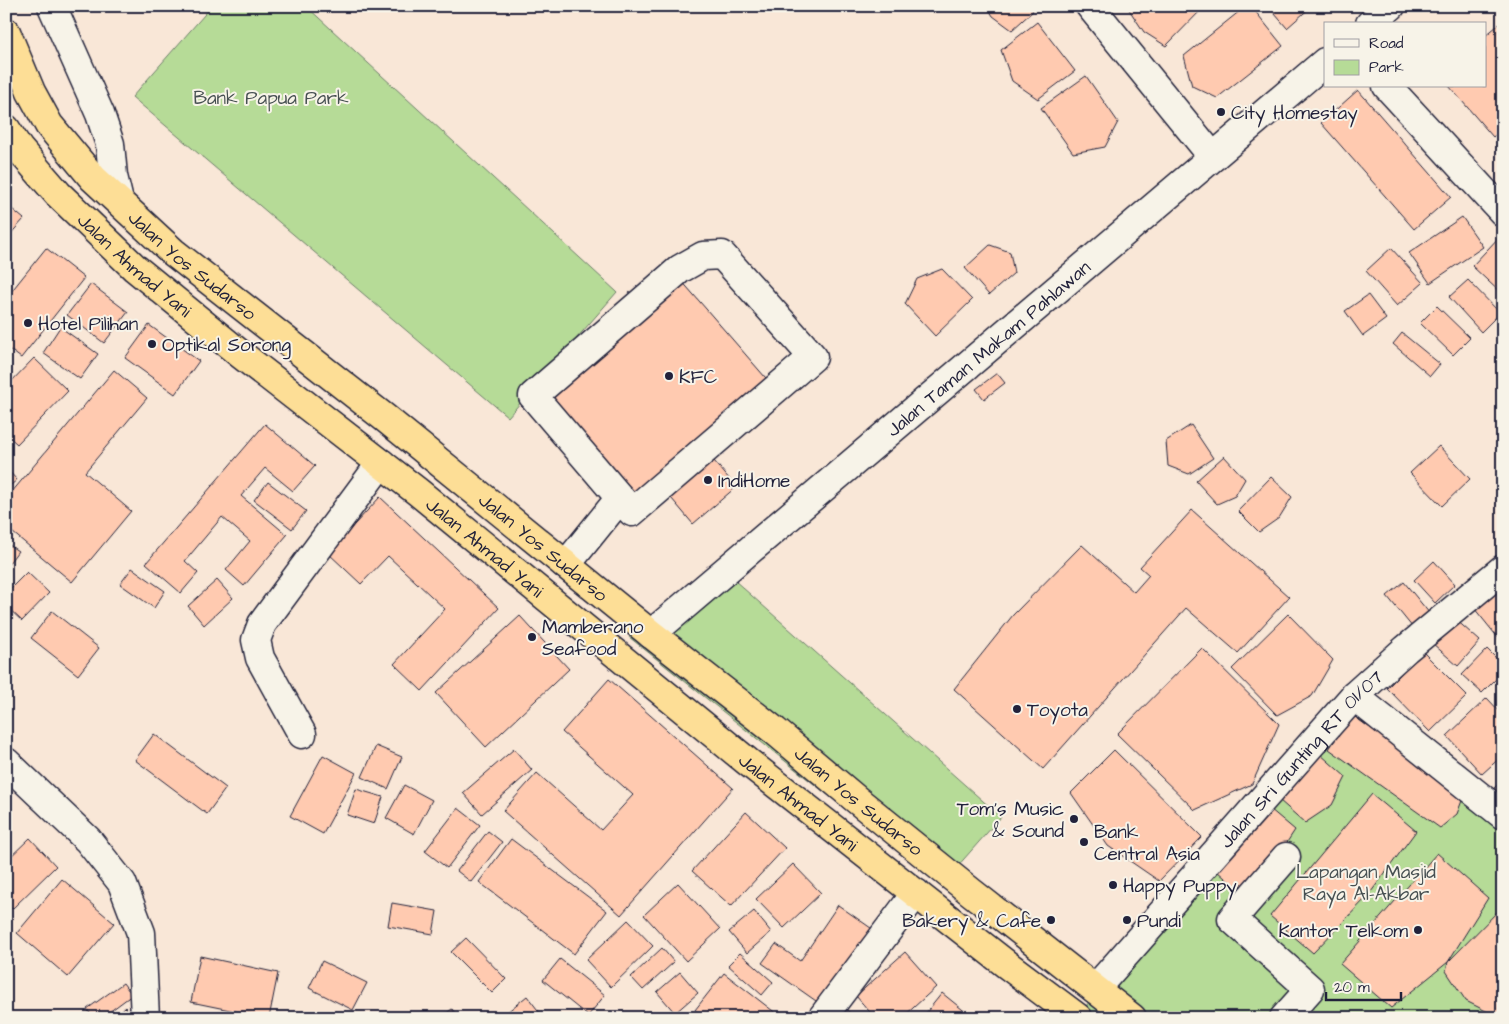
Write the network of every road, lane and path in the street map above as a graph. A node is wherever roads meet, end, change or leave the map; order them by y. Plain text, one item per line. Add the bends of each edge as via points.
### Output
1 (52, 6) edge
2 (1090, 6) edge
3 (1391, 6) edge
4 (1372, 22) edge
5 (6, 32) edge
6 (1324, 63) edge
7 (1389, 88) edge
8 (6, 129) edge
9 (1213, 157) junction
10 (118, 201) junction
11 (1503, 212) edge
12 (381, 463) junction
13 (620, 498) junction
14 (566, 566) junction
15 (1503, 569) edge
16 (651, 634) junction
17 (1354, 696) junction
18 (774, 731) junction
19 (302, 734) dead end
20 (6, 762) edge
21 (748, 762) junction
22 (1503, 815) edge
23 (1286, 857) dead end
24 (916, 893) junction
25 (1095, 989) junction
26 (145, 1018) edge
27 (822, 1018) edge
28 (1078, 1018) edge
29 (1132, 1018) edge
30 (1284, 1018) edge

1 - 10 street via 100,114 110,144
2 - 9 street
3 - 4 street
5 - 10 highway, Jalan Yos Sudarso via 49,125 93,178
6 - 9 street, Jalan Taman Makam Pahlawan
7 - 11 street
8 - 12 highway, Jalan Ahmad Yani via 18,149 58,194 135,268
9 - 16 street, Jalan Taman Makam Pahlawan
10 - 14 highway, Jalan Yos Sudarso via 173,252 385,418
12 - 19 street via 262,624 256,640 260,658
12 - 21 highway, Jalan Ahmad Yani
13 - 13 street via 632,512 813,357 722,254 703,256 680,268 533,396
13 - 14 street
14 - 16 highway, Jalan Yos Sudarso
15 - 17 street, Jalan Sri Gunting RT 01/07 via 1406,648
16 - 18 highway, Jalan Yos Sudarso
17 - 22 street
17 - 25 street, Jalan Sri Gunting RT 01/07
18 - 21 highway
18 - 25 highway, Jalan Yos Sudarso
20 - 26 street via 88,840 122,882 141,933
21 - 24 highway, Jalan Ahmad Yani
23 - 30 street via 1232,919 1310,989
24 - 27 street
24 - 28 highway, Jalan Ahmad Yani
25 - 29 highway, Jalan Yos Sudarso

